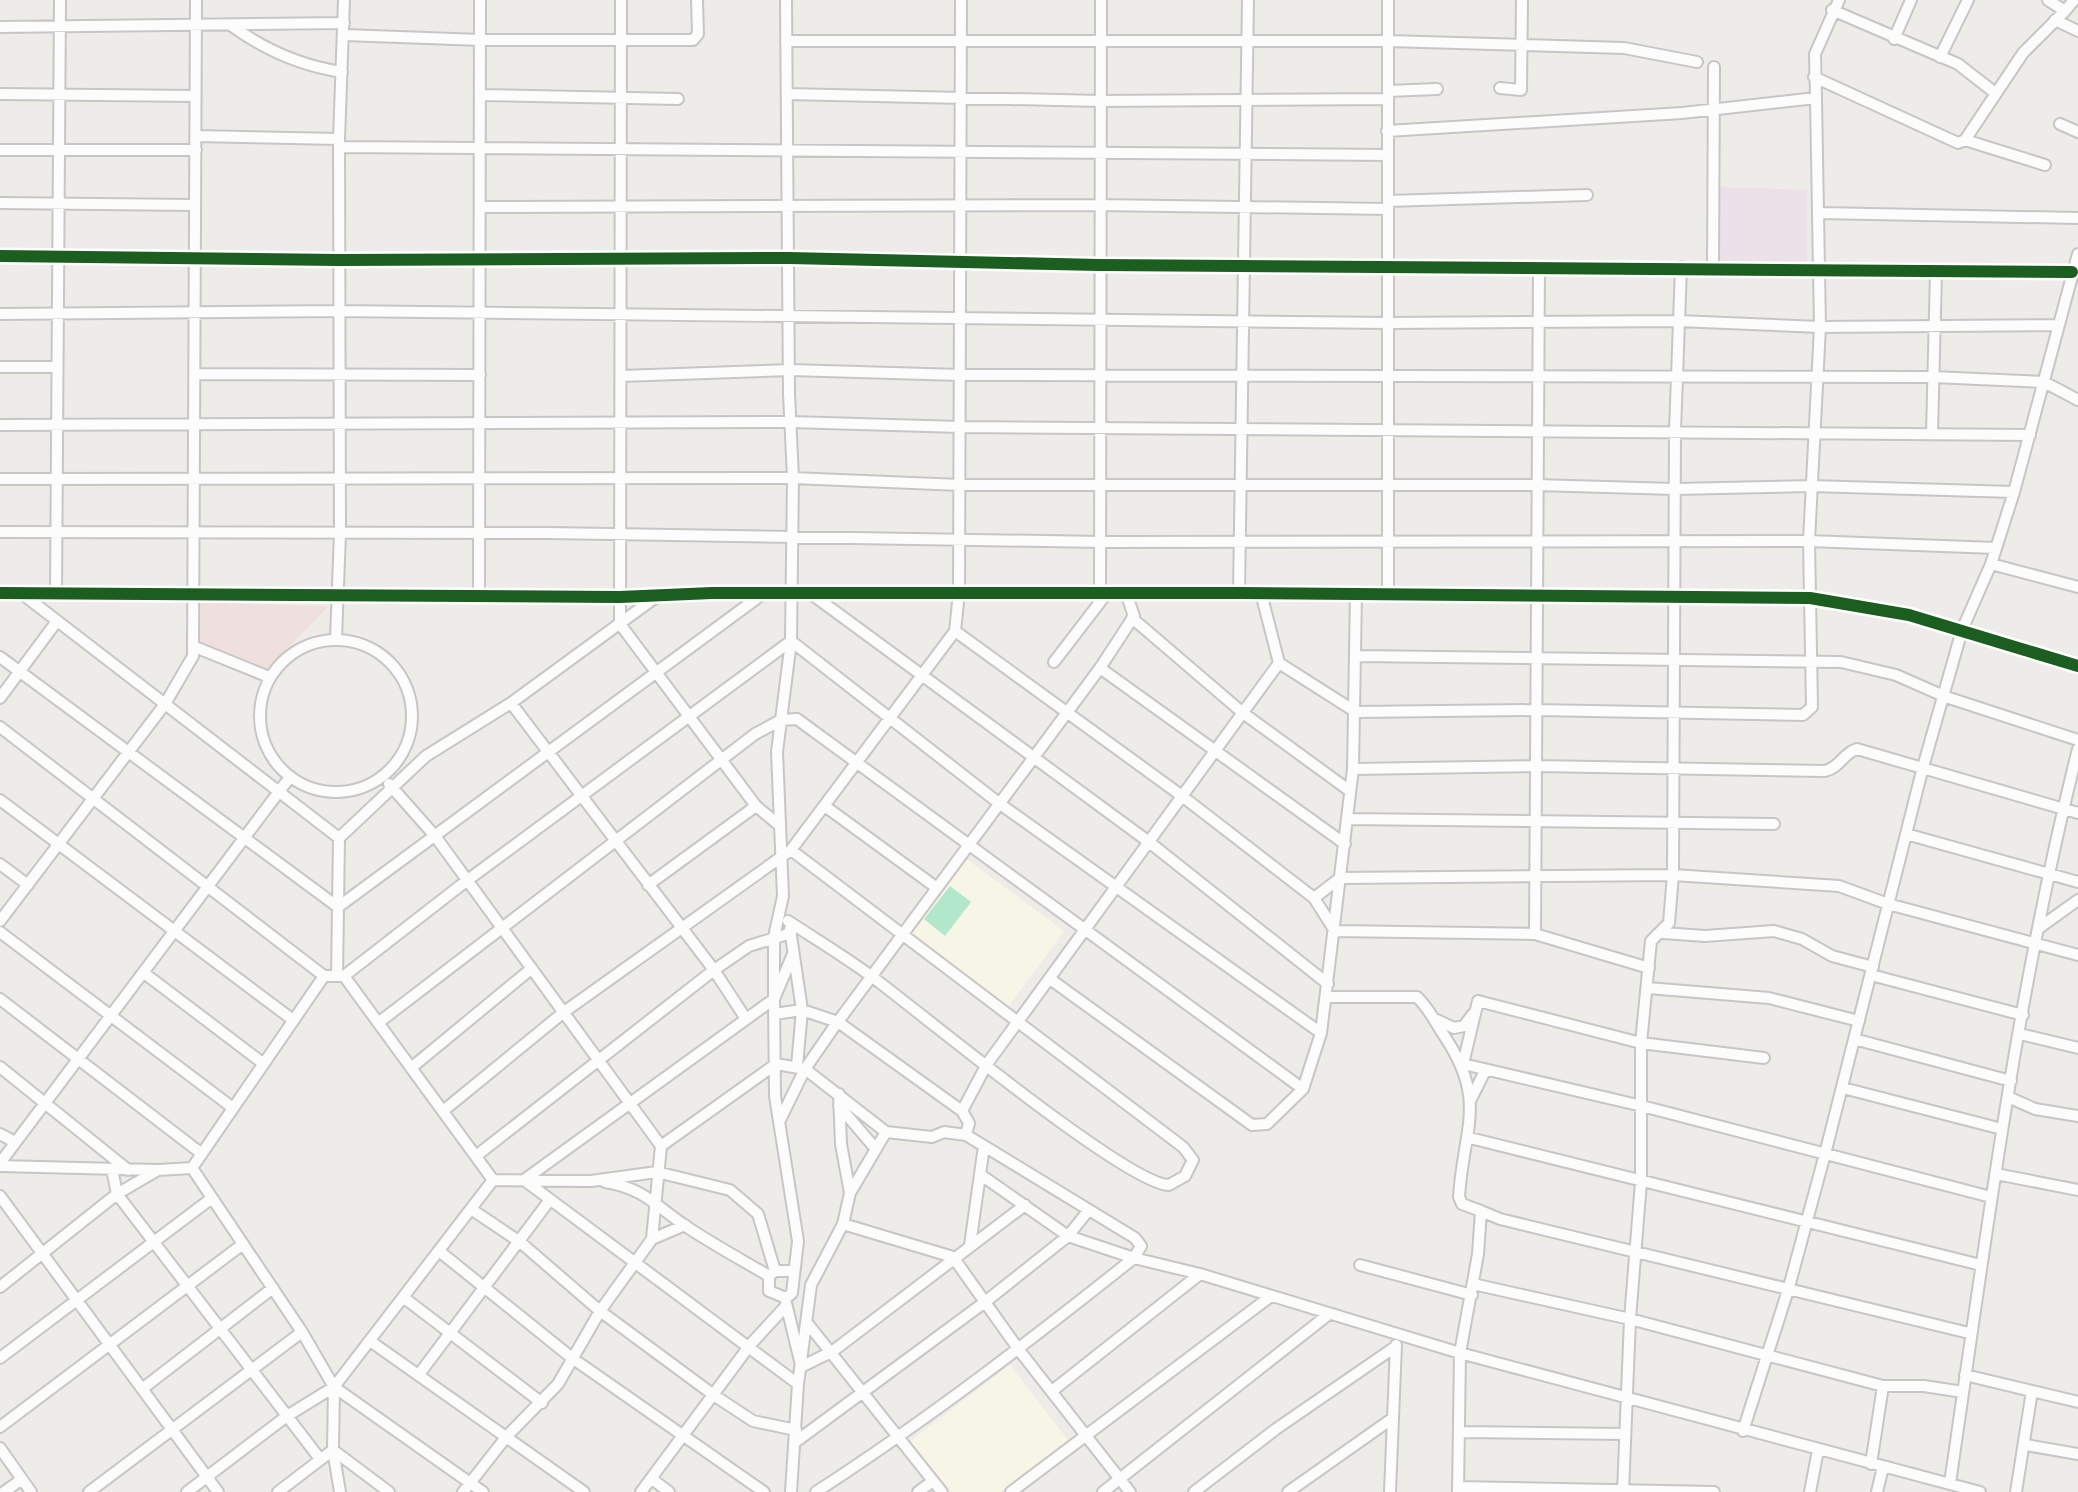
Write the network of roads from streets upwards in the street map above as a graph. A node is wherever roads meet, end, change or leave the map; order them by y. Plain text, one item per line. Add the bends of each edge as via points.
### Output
1 (60, 0) edge
2 (196, 0) edge
3 (344, 0) edge
4 (480, 0) edge
5 (621, 0) edge
6 (697, 0) edge
7 (786, 0) edge
8 (961, 0) edge
9 (1101, 0) edge
10 (1248, 0) edge
11 (1388, 0) edge
12 (1522, 0) edge
13 (1911, 0) edge
14 (1968, 0) edge
15 (2048, 0) edge
16 (2074, 0) edge
17 (1836, 5) edge
18 (2065, 11) junction
19 (2055, 20) junction
20 (195, 23) junction
21 (344, 23) junction
22 (232, 26) junction
23 (0, 27) edge
24 (59, 28) junction
25 (2078, 31) edge
26 (344, 35) junction
27 (1894, 39) junction
28 (481, 40) junction
29 (621, 40) junction
30 (963, 40) junction
31 (1247, 40) junction
32 (786, 41) junction
33 (1102, 41) junction
34 (1388, 41) junction
35 (1521, 45) junction
36 (1940, 57) junction
37 (1697, 62) dead end
38 (1714, 67) dead end
39 (342, 72) junction
40 (1814, 77) junction
41 (1500, 88) dead end
42 (1437, 89) dead end
43 (1994, 92) junction
44 (0, 94) edge
45 (59, 94) junction
46 (787, 94) junction
47 (480, 95) junction
48 (1388, 95) junction
49 (195, 96) junction
50 (620, 96) junction
51 (963, 96) junction
52 (1816, 98) junction
53 (678, 99) dead end
54 (1246, 99) junction
55 (1101, 101) junction
56 (1713, 107) junction
57 (2060, 124) dead end
58 (1387, 131) junction
59 (2078, 132) edge
60 (196, 136) junction
61 (1965, 140) junction
62 (339, 143) junction
63 (620, 147) junction
64 (481, 148) junction
65 (787, 149) junction
66 (0, 150) edge
67 (59, 150) junction
68 (196, 150) junction
69 (963, 152) junction
70 (1100, 153) junction
71 (1247, 153) junction
72 (1388, 155) junction
73 (2045, 165) dead end
74 (1587, 195) dead end
75 (0, 203) edge
76 (59, 203) junction
77 (195, 205) junction
78 (621, 205) junction
79 (787, 205) junction
80 (1098, 205) junction
81 (1388, 205) junction
82 (961, 206) junction
83 (482, 207) junction
84 (1246, 209) junction
85 (1820, 213) junction
86 (2078, 218) edge
87 (2078, 254) edge
88 (0, 256) edge
89 (58, 256) junction
90 (789, 258) junction
91 (194, 259) junction
92 (482, 259) junction
93 (621, 259) junction
94 (339, 260) junction
95 (962, 260) junction
96 (1099, 265) junction
97 (1245, 266) junction
98 (1681, 267) junction
99 (1389, 268) junction
100 (1539, 268) junction
101 (1713, 268) junction
102 (1817, 271) junction
103 (1936, 272) junction
104 (2072, 272) junction
105 (2074, 287) edge
106 (337, 311) junction
107 (194, 313) junction
108 (0, 314) edge
109 (481, 314) junction
110 (621, 314) junction
111 (58, 315) junction
112 (790, 316) junction
113 (961, 318) junction
114 (1099, 319) junction
115 (1244, 320) junction
116 (1679, 321) junction
117 (1388, 323) junction
118 (1539, 323) junction
119 (2059, 325) junction
120 (1820, 327) junction
121 (1933, 327) junction
122 (0, 367) edge
123 (57, 367) junction
124 (790, 370) junction
125 (195, 374) junction
126 (338, 374) junction
127 (1243, 374) junction
128 (480, 375) junction
129 (960, 375) junction
130 (1099, 375) junction
131 (621, 376) junction
132 (1538, 376) junction
133 (1388, 377) junction
134 (1933, 377) junction
135 (1677, 378) junction
136 (1819, 378) junction
137 (2044, 382) junction
138 (2078, 400) edge
139 (195, 422) junction
140 (339, 422) junction
141 (790, 422) junction
142 (56, 424) junction
143 (480, 424) junction
144 (620, 424) junction
145 (0, 425) edge
146 (1242, 426) junction
147 (960, 427) junction
148 (1100, 427) junction
149 (1387, 428) junction
150 (1537, 431) junction
151 (1675, 431) junction
152 (1815, 432) junction
153 (1932, 434) junction
154 (2030, 435) junction
155 (793, 478) junction
156 (0, 479) edge
157 (195, 479) junction
158 (57, 480) junction
159 (339, 480) junction
160 (481, 480) junction
161 (620, 480) junction
162 (960, 485) junction
163 (1102, 485) junction
164 (1241, 485) junction
165 (1387, 485) junction
166 (1536, 485) junction
167 (1811, 486) junction
168 (1675, 489) junction
169 (2014, 492) junction
170 (0, 532) edge
171 (58, 533) junction
172 (194, 533) junction
173 (340, 533) junction
174 (482, 534) junction
175 (622, 534) junction
176 (792, 536) junction
177 (959, 541) junction
178 (1240, 541) junction
179 (1537, 541) junction
180 (1676, 541) junction
181 (1809, 541) junction
182 (1102, 542) junction
183 (1388, 542) junction
184 (1996, 548) junction
185 (1991, 564) junction
186 (2078, 587) edge
187 (0, 593) edge
188 (21, 593) junction
189 (56, 593) junction
190 (195, 593) junction
191 (339, 593) junction
192 (764, 593) junction
193 (791, 593) junction
194 (810, 593) junction
195 (959, 593) junction
196 (1104, 593) junction
197 (1126, 593) junction
198 (1239, 593) junction
199 (1261, 593) junction
200 (1356, 594) junction
201 (1537, 594) junction
202 (479, 595) junction
203 (1388, 595) junction
204 (657, 596) junction
205 (1674, 596) junction
206 (620, 597) junction
207 (1810, 598) junction
208 (1132, 618) junction
209 (57, 621) junction
210 (620, 624) junction
211 (1962, 630) junction
212 (955, 631) junction
213 (336, 639) junction
214 (791, 641) junction
215 (195, 647) junction
216 (1356, 656) junction
217 (0, 657) edge
218 (1536, 658) junction
219 (1673, 659) junction
220 (1811, 659) junction
221 (1054, 662) dead end
222 (1279, 663) junction
223 (2078, 666) edge
224 (1100, 668) junction
225 (20, 672) junction
226 (656, 673) junction
227 (923, 676) junction
228 (269, 677) junction
229 (1946, 697) junction
230 (0, 698) edge
231 (511, 703) junction
232 (165, 704) junction
233 (1536, 710) junction
234 (1067, 712) junction
235 (1356, 712) junction
236 (1243, 713) junction
237 (1673, 714) junction
238 (688, 716) junction
239 (781, 720) junction
240 (891, 720) junction
241 (0, 727) edge
242 (2078, 740) edge
243 (2078, 749) edge
244 (1216, 750) junction
245 (128, 754) junction
246 (549, 754) junction
247 (1035, 755) junction
248 (721, 760) junction
249 (858, 763) junction
250 (1536, 766) junction
251 (1673, 767) junction
252 (1923, 767) junction
253 (1353, 769) junction
254 (290, 777) junction
255 (382, 777) junction
256 (392, 787) junction
257 (1350, 791) junction
258 (278, 792) junction
259 (580, 796) junction
260 (1182, 796) junction
261 (96, 798) junction
262 (0, 800) edge
263 (1000, 804) junction
264 (756, 806) junction
265 (826, 807) junction
266 (2063, 808) junction
267 (2078, 813) edge
268 (1348, 819) junction
269 (1536, 821) junction
270 (1673, 824) junction
271 (1774, 824) dead end
272 (779, 825) junction
273 (1906, 834) junction
274 (435, 836) junction
275 (339, 838) junction
276 (243, 840) junction
277 (615, 842) junction
278 (1149, 842) junction
279 (1345, 844) junction
280 (59, 845) junction
281 (969, 845) junction
282 (791, 850) junction
283 (779, 856) junction
284 (0, 864) edge
285 (1673, 875) junction
286 (2047, 875) junction
287 (1536, 876) junction
288 (1340, 878) junction
289 (465, 882) junction
290 (2078, 882) edge
291 (28, 885) junction
292 (210, 885) junction
293 (648, 885) junction
294 (937, 888) junction
295 (1115, 888) junction
296 (783, 896) junction
297 (1314, 898) junction
298 (2078, 900) edge
299 (1888, 904) junction
300 (338, 907) junction
301 (0, 921) edge
302 (788, 921) junction
303 (499, 927) junction
304 (680, 928) junction
305 (2039, 928) junction
306 (1083, 930) junction
307 (1335, 931) junction
308 (0, 932) edge
309 (174, 932) junction
310 (791, 933) junction
311 (1663, 933) junction
312 (1535, 934) junction
313 (903, 935) junction
314 (774, 937) junction
315 (2037, 944) junction
316 (793, 954) junction
317 (2078, 955) edge
318 (1649, 968) junction
319 (531, 969) junction
320 (714, 970) junction
321 (1872, 971) junction
322 (144, 973) junction
323 (324, 976) junction
324 (340, 976) junction
325 (872, 976) junction
326 (1050, 979) junction
327 (1328, 984) junction
328 (1648, 988) junction
329 (1326, 997) junction
330 (0, 999) edge
331 (774, 999) junction
332 (1478, 1001) junction
333 (1422, 1002) junction
334 (802, 1010) junction
335 (564, 1012) junction
336 (774, 1014) junction
337 (2023, 1015) junction
338 (112, 1016) junction
339 (746, 1019) junction
340 (293, 1020) junction
341 (1019, 1020) junction
342 (1859, 1021) junction
343 (838, 1022) junction
344 (378, 1023) junction
345 (1321, 1033) junction
346 (2020, 1034) junction
347 (1854, 1039) junction
348 (1641, 1043) junction
349 (2078, 1048) edge
350 (1764, 1058) dead end
351 (598, 1059) junction
352 (79, 1061) junction
353 (264, 1064) junction
354 (776, 1064) junction
355 (987, 1064) junction
356 (1463, 1064) junction
357 (0, 1067) edge
358 (411, 1068) junction
359 (801, 1068) junction
360 (1485, 1071) junction
361 (2011, 1081) junction
362 (1843, 1088) junction
363 (1303, 1089) junction
364 (2008, 1097) junction
365 (838, 1099) junction
366 (1471, 1099) junction
367 (47, 1104) junction
368 (629, 1104) junction
369 (1642, 1106) junction
370 (233, 1108) junction
371 (443, 1111) junction
372 (962, 1111) junction
373 (2078, 1116) edge
374 (779, 1122) junction
375 (2002, 1129) junction
376 (886, 1132) junction
377 (0, 1134) edge
378 (966, 1135) junction
379 (1470, 1138) junction
380 (15, 1142) junction
381 (661, 1146) junction
382 (984, 1146) junction
383 (875, 1148) junction
384 (202, 1154) junction
385 (1825, 1154) junction
386 (476, 1156) junction
387 (0, 1164) edge
388 (192, 1168) junction
389 (112, 1169) junction
390 (128, 1170) junction
391 (158, 1170) junction
392 (657, 1172) junction
393 (1996, 1174) junction
394 (981, 1175) junction
395 (493, 1180) junction
396 (524, 1180) junction
397 (591, 1181) junction
398 (1641, 1182) junction
399 (2078, 1190) edge
400 (850, 1193) junction
401 (117, 1194) junction
402 (0, 1196) edge
403 (1991, 1197) junction
404 (212, 1198) junction
405 (655, 1199) junction
406 (549, 1201) junction
407 (1025, 1205) junction
408 (4, 1209) edge
409 (471, 1209) junction
410 (1088, 1211) junction
411 (1481, 1211) junction
412 (1807, 1220) junction
413 (843, 1224) junction
414 (685, 1225) junction
415 (1068, 1236) junction
416 (652, 1239) junction
417 (153, 1242) junction
418 (520, 1242) junction
419 (243, 1244) junction
420 (970, 1245) junction
421 (1637, 1250) junction
422 (439, 1251) junction
423 (42, 1254) junction
424 (953, 1257) junction
425 (1134, 1258) junction
426 (633, 1265) junction
427 (1360, 1265) dead end
428 (1981, 1265) junction
429 (792, 1271) junction
430 (772, 1274) junction
431 (1200, 1274) junction
432 (189, 1286) junction
433 (486, 1286) junction
434 (0, 1287) edge
435 (1789, 1287) junction
436 (273, 1288) junction
437 (1472, 1289) junction
438 (1271, 1296) junction
439 (403, 1297) junction
440 (76, 1299) junction
441 (786, 1302) junction
442 (985, 1302) junction
443 (600, 1311) junction
444 (1329, 1314) junction
445 (1630, 1319) junction
446 (808, 1324) junction
447 (221, 1327) junction
448 (302, 1332) junction
449 (451, 1332) junction
450 (1969, 1333) junction
451 (1396, 1335) junction
452 (370, 1341) junction
453 (109, 1344) junction
454 (750, 1345) junction
455 (1395, 1347) junction
456 (1019, 1350) junction
457 (833, 1351) junction
458 (1460, 1353) junction
459 (1765, 1356) junction
460 (0, 1358) edge
461 (572, 1358) junction
462 (801, 1367) junction
463 (253, 1369) junction
464 (420, 1373) junction
465 (1965, 1375) junction
466 (798, 1384) junction
467 (1883, 1386) junction
468 (334, 1387) junction
469 (142, 1389) junction
470 (1052, 1391) junction
471 (2032, 1391) junction
472 (1963, 1392) junction
473 (866, 1393) junction
474 (715, 1396) junction
475 (1626, 1399) junction
476 (2078, 1402) edge
477 (542, 1403) junction
478 (287, 1416) junction
479 (1393, 1418) junction
480 (0, 1427) edge
481 (172, 1430) junction
482 (796, 1430) junction
483 (1743, 1431) junction
484 (1460, 1432) junction
485 (1625, 1434) junction
486 (1085, 1435) junction
487 (507, 1436) junction
488 (682, 1437) junction
489 (900, 1438) junction
490 (794, 1443) junction
491 (2026, 1445) junction
492 (0, 1448) edge
493 (333, 1450) junction
494 (1818, 1450) junction
495 (2078, 1454) edge
496 (320, 1459) junction
497 (1871, 1464) junction
498 (1883, 1467) junction
499 (207, 1477) junction
500 (22, 1479) junction
501 (652, 1479) junction
502 (1120, 1479) junction
503 (933, 1481) junction
504 (471, 1482) junction
505 (1950, 1483) junction
506 (1458, 1490) edge
507 (1623, 1490) edge
508 (1966, 1490) edge
509 (4, 1492) edge
510 (31, 1492) edge
511 (89, 1492) edge
512 (187, 1492) edge
513 (218, 1492) edge
514 (278, 1492) edge
515 (340, 1492) edge
516 (389, 1492) edge
517 (463, 1492) edge
518 (483, 1492) edge
519 (584, 1492) edge
520 (641, 1492) edge
521 (669, 1492) edge
522 (764, 1492) edge
523 (791, 1492) edge
524 (816, 1492) edge
525 (918, 1492) edge
526 (942, 1492) edge
527 (1011, 1492) edge
528 (1103, 1492) edge
529 (1130, 1492) edge
530 (1194, 1492) edge
531 (1288, 1492) edge
532 (1390, 1492) edge
533 (1714, 1492) edge
534 (1810, 1492) edge
535 (1877, 1492) edge
536 (1980, 1492) edge
537 (2016, 1492) edge

1 - 24 street
2 - 20 street
3 - 21 street
4 - 28 street
5 - 29 street
6 - 29 street via 698,34 693,40
7 - 32 street
8 - 30 street
9 - 33 street
10 - 31 street
11 - 34 street
12 - 35 street
13 - 27 street
14 - 36 street
15 - 18 street
16 - 18 street
17 - 27 street
17 - 40 street via 1815,54
18 - 19 street
19 - 25 street
19 - 43 street
20 - 22 street
20 - 24 street
20 - 49 street
21 - 22 street
21 - 26 street
22 - 39 street via 289,58
23 - 24 street
24 - 45 street
26 - 28 street
26 - 39 street
27 - 36 street
28 - 29 street
28 - 47 street
29 - 50 street
30 - 32 street
30 - 33 street
30 - 51 street
31 - 33 street
31 - 34 street
31 - 54 street
32 - 46 street
33 - 55 street
34 - 35 street
34 - 48 street
35 - 37 street via 1624,48
35 - 41 street via 1521,90
36 - 43 street via 1968,69
38 - 56 street
39 - 62 street
40 - 52 street
40 - 61 street via 1951,140
42 - 48 street
43 - 61 street
44 - 45 street
45 - 49 street
45 - 67 street
46 - 51 street
46 - 65 street
47 - 50 street
47 - 64 street
48 - 54 street
48 - 58 street
49 - 60 street
50 - 53 street
50 - 63 street
51 - 55 street
51 - 69 street
52 - 56 street
52 - 85 street
54 - 55 street
54 - 71 street
55 - 70 street
56 - 58 street
56 - 101 street
57 - 59 street
58 - 72 street
60 - 62 street
60 - 68 street
61 - 73 street
62 - 64 street
62 - 94 street
63 - 64 street
63 - 65 street
63 - 78 street
64 - 83 street
65 - 69 street
65 - 79 street
66 - 67 street
67 - 68 street
67 - 76 street
68 - 77 street
69 - 70 street
69 - 82 street
70 - 71 street
70 - 80 street
71 - 72 street
71 - 84 street
72 - 81 street
74 - 81 street
75 - 76 street
76 - 77 street
76 - 89 street
77 - 91 street
78 - 79 street
78 - 83 street
78 - 93 street
79 - 82 street
79 - 90 street
80 - 82 street
80 - 84 street
80 - 96 street
81 - 84 street
81 - 99 street
82 - 95 street
83 - 92 street
84 - 97 street
85 - 86 street
85 - 102 street
87 - 104 street
88 - 89 street
89 - 91 street
89 - 111 street
90 - 93 street
90 - 95 street
90 - 112 street
91 - 94 street
91 - 107 street
92 - 93 street
92 - 94 street
92 - 109 street
93 - 110 street
94 - 106 street
95 - 96 street
95 - 113 street
96 - 97 street
96 - 114 street
97 - 99 street
97 - 115 street
98 - 100 street
98 - 101 street
98 - 116 street
99 - 100 street
99 - 117 street
100 - 118 street
101 - 102 street
102 - 103 street
102 - 120 street
103 - 104 street
103 - 121 street
104 - 105 street
105 - 119 street
106 - 107 street
106 - 109 street
106 - 126 street
107 - 111 street
107 - 125 street
108 - 111 street
109 - 110 street
109 - 128 street
110 - 112 street
110 - 131 street
111 - 123 street
112 - 113 street
112 - 124 street
113 - 114 street
113 - 129 street
114 - 115 street
114 - 130 street
115 - 117 street
115 - 127 street
116 - 118 street
116 - 120 street
116 - 135 street
117 - 118 street
117 - 133 street
118 - 132 street
119 - 121 street
119 - 137 street
120 - 121 street
120 - 136 street
121 - 134 street
122 - 123 street
123 - 142 street
124 - 129 street
124 - 131 street
124 - 141 street
125 - 126 street
125 - 139 street
126 - 128 street
126 - 140 street
127 - 130 street
127 - 133 street
127 - 146 street
128 - 143 street
129 - 130 street
129 - 147 street
130 - 148 street
131 - 144 street
132 - 133 street
132 - 135 street
132 - 150 street
133 - 149 street
134 - 136 street
134 - 137 street
134 - 153 street
135 - 136 street
135 - 151 street
136 - 152 street
137 - 138 street
137 - 154 street
139 - 140 street
139 - 142 street
139 - 157 street
140 - 143 street
140 - 159 street
141 - 144 street
141 - 147 street
141 - 155 street
142 - 145 street
142 - 158 street
143 - 144 street
143 - 160 street
144 - 161 street
146 - 148 street
146 - 149 street
146 - 164 street
147 - 148 street
147 - 162 street
148 - 163 street
149 - 150 street
149 - 165 street
150 - 151 street
150 - 166 street
151 - 152 street
151 - 168 street
152 - 153 street
152 - 167 street
153 - 154 street
154 - 169 street
155 - 161 street
155 - 162 street
155 - 176 street
156 - 158 street
157 - 158 street
157 - 159 street
157 - 172 street
158 - 171 street
159 - 160 street
159 - 173 street
160 - 161 street
160 - 174 street
161 - 175 street
162 - 163 street
162 - 177 street
163 - 164 street
163 - 182 street
164 - 165 street
164 - 178 street
165 - 166 street
165 - 183 street
166 - 168 street
166 - 179 street
167 - 168 street
167 - 169 street
167 - 181 street
168 - 180 street
169 - 184 street
170 - 171 street
171 - 172 street
171 - 189 street
172 - 173 street
172 - 190 street
173 - 174 street
173 - 191 street
174 - 175 street
174 - 202 street
175 - 176 street
175 - 206 street
176 - 177 street
176 - 193 street
177 - 182 street
177 - 195 street
178 - 182 street
178 - 183 street
178 - 198 street
179 - 180 street
179 - 183 street
179 - 201 street
180 - 181 street
180 - 205 street
181 - 184 street
181 - 207 street
182 - 196 street
183 - 203 street
184 - 185 street
185 - 186 street
185 - 211 street
187 - 188 street
188 - 189 street
188 - 209 street
189 - 190 street
190 - 191 street
190 - 215 street
191 - 202 street
191 - 213 street
192 - 193 street
192 - 204 street
192 - 226 street
193 - 194 street
193 - 214 street
194 - 195 street
194 - 227 street
195 - 196 street
195 - 212 street
196 - 197 street
196 - 221 street
197 - 198 street
197 - 208 street via 1135,613
198 - 199 street
199 - 200 street
199 - 222 street
200 - 203 street
200 - 216 street
201 - 203 street
201 - 205 street
201 - 218 street
202 - 206 street
204 - 206 street
204 - 210 street
205 - 207 street
205 - 219 street
206 - 210 street
207 - 211 street
207 - 220 street
208 - 224 street
208 - 236 street
209 - 225 street
209 - 232 street
210 - 226 street
210 - 231 street
211 - 223 street
211 - 229 street
212 - 227 street
212 - 234 street
213 - 228 street via 291,654
213 - 255 street via 381,653 409,692 410,739
214 - 238 street
214 - 239 street
214 - 240 street
215 - 228 street
215 - 232 street via 188,669
216 - 218 street
216 - 235 street
217 - 225 street
218 - 219 street
218 - 233 street
219 - 220 street
219 - 237 street
220 - 229 street via 1896,675
220 - 237 street via 1812,707 1803,715
222 - 235 street
222 - 236 street
224 - 234 street
224 - 244 street
225 - 230 street
225 - 245 street
226 - 238 street
226 - 246 street
227 - 240 street
227 - 247 street
228 - 254 street via 259,715 263,738 273,760
229 - 242 street
229 - 252 street
231 - 246 street
231 - 256 street via 426,756
232 - 245 street
232 - 258 street
233 - 235 street
233 - 237 street
233 - 250 street
234 - 247 street
234 - 260 street
235 - 253 street
236 - 244 street
236 - 257 street
237 - 251 street
238 - 248 street
238 - 259 street
239 - 248 street
239 - 249 street via 809,725
239 - 272 street
240 - 249 street
240 - 263 street
241 - 261 street
243 - 266 street
244 - 260 street
244 - 279 street
245 - 261 street
245 - 276 street
246 - 259 street
246 - 274 street
247 - 263 street
247 - 278 street
248 - 264 street
248 - 277 street
249 - 265 street
249 - 281 street
250 - 251 street
250 - 253 street
250 - 269 street
251 - 252 street via 1825,771 1840,766 1857,749
251 - 270 street
252 - 266 street
252 - 273 street
253 - 257 street
254 - 255 street via 326,792 365,787
254 - 258 street
255 - 256 street
256 - 274 street
256 - 275 street
257 - 268 street
258 - 275 street
258 - 276 street
259 - 277 street
259 - 289 street
260 - 278 street
260 - 297 street
261 - 280 street
261 - 292 street
262 - 280 street
263 - 281 street
263 - 295 street
264 - 272 street
264 - 293 street
265 - 282 street
265 - 294 street
266 - 267 street
266 - 286 street
268 - 269 street
268 - 279 street
269 - 270 street
269 - 287 street
270 - 271 street
270 - 285 street
272 - 283 street
273 - 286 street
273 - 299 street
274 - 289 street
274 - 300 street
275 - 300 street
276 - 292 street
276 - 300 street
277 - 293 street
277 - 303 street
278 - 295 street
278 - 327 street
279 - 288 street
280 - 291 street
280 - 309 street
281 - 294 street
281 - 306 street
282 - 283 street
282 - 313 street
283 - 296 street
283 - 304 street
284 - 291 street
285 - 287 street
285 - 299 street via 1839,886
285 - 311 street via 1669,923
286 - 290 street
286 - 305 street
287 - 288 street
287 - 312 street
288 - 297 street
288 - 307 street
289 - 303 street
289 - 324 street
291 - 301 street
292 - 309 street
292 - 323 street
293 - 304 street
294 - 313 street
295 - 306 street
295 - 345 street
296 - 302 street
296 - 314 street
297 - 307 street
298 - 305 street
299 - 315 street
299 - 321 street
300 - 324 street
302 - 310 street
302 - 325 street
303 - 319 street
303 - 344 street
304 - 320 street
304 - 335 street
305 - 315 street
306 - 326 street
306 - 363 street
307 - 312 street
307 - 327 street
308 - 338 street
309 - 322 street
309 - 340 street
310 - 314 street
310 - 316 street
311 - 318 street via 1651,941
311 - 321 street via 1774,931
312 - 318 street
313 - 325 street
313 - 341 street
314 - 320 street via 749,946
314 - 331 street
315 - 317 street
315 - 337 street
316 - 331 street
316 - 334 street
318 - 328 street
319 - 335 street
319 - 358 street
320 - 339 street
320 - 351 street
321 - 337 street
321 - 342 street
322 - 338 street
322 - 353 street
323 - 324 street
323 - 340 street
324 - 344 street
325 - 343 street
325 - 355 street
326 - 341 street
326 - 363 street via 1252,1125 1267,1124
327 - 329 street
328 - 342 street via 1769,998
328 - 348 street
329 - 333 street via 1406,995
329 - 345 street
330 - 352 street
331 - 336 street
331 - 339 street
332 - 333 street via 1470,1020 1454,1028 1436,1020
332 - 348 street
332 - 356 street
333 - 356 street
334 - 336 street
334 - 343 street
334 - 359 street
335 - 351 street
335 - 371 street
336 - 354 street
337 - 346 street
338 - 352 street
338 - 370 street
339 - 368 street
340 - 353 street
341 - 355 street
341 - 355 street via 1189,1152 1193,1160 1185,1176 1169,1185 1148,1180
342 - 347 street
343 - 359 street
343 - 372 street
344 - 358 street
345 - 363 street
346 - 349 street
346 - 361 street
347 - 361 street
347 - 362 street
348 - 350 street
348 - 369 street
351 - 368 street
351 - 386 street
352 - 367 street
352 - 384 street
353 - 370 street
354 - 359 street
354 - 374 street
354 - 381 street
355 - 372 street
356 - 360 street
356 - 366 street
357 - 367 street
358 - 371 street
359 - 365 street
359 - 374 street
360 - 366 street
360 - 369 street
361 - 364 street
362 - 375 street
362 - 385 street
364 - 373 street via 2035,1109
364 - 375 street
365 - 376 street
365 - 383 street
365 - 400 street
366 - 379 street
367 - 380 street
367 - 390 street
368 - 381 street
368 - 396 street
369 - 385 street
369 - 398 street
370 - 384 street
371 - 386 street
372 - 378 street via 969,1123
374 - 429 street via 797,1227 798,1255
375 - 393 street
376 - 378 street
376 - 383 street
377 - 380 street
378 - 382 street
379 - 398 street
379 - 411 street via 1459,1197 1462,1204
380 - 387 street
381 - 392 street
382 - 394 street
382 - 410 street
383 - 400 street
384 - 388 street
385 - 403 street
385 - 412 street
386 - 395 street
387 - 389 street
388 - 391 street
388 - 404 street
389 - 390 street
389 - 401 street
390 - 391 street
391 - 401 street
392 - 397 street
392 - 405 street
392 - 430 street via 730,1190 742,1198 758,1214
393 - 399 street
393 - 403 street
394 - 407 street
394 - 420 street
395 - 396 street
395 - 409 street
396 - 397 street
396 - 406 street
397 - 405 street via 621,1185
398 - 412 street
398 - 421 street
400 - 413 street
401 - 417 street
401 - 423 street
402 - 408 street
403 - 428 street
404 - 417 street
404 - 419 street
405 - 414 street
405 - 416 street
406 - 418 street
406 - 426 street
407 - 415 street
407 - 420 street
408 - 423 street
409 - 418 street
409 - 422 street
410 - 415 street
410 - 425 street via 1140,1242
411 - 421 street
411 - 437 street
412 - 428 street
412 - 435 street
413 - 424 street
413 - 446 street via 811,1285
414 - 416 street
414 - 430 street
415 - 425 street
415 - 442 street
416 - 426 street
417 - 432 street
417 - 440 street
418 - 433 street
418 - 443 street
419 - 432 street
419 - 436 street
420 - 424 street
421 - 435 street
421 - 445 street
422 - 433 street
422 - 439 street
423 - 434 street
423 - 440 street
424 - 442 street
424 - 457 street
425 - 431 street
425 - 456 street
426 - 443 street
426 - 454 street
427 - 437 street
428 - 450 street
429 - 430 street
429 - 441 street via 796,1285
430 - 441 street via 769,1291
431 - 438 street
431 - 470 street
432 - 447 street
432 - 453 street
433 - 449 street
433 - 461 street
435 - 450 street
435 - 459 street
436 - 447 street
436 - 448 street
437 - 445 street
437 - 458 street
438 - 444 street
438 - 486 street
439 - 449 street
439 - 452 street
440 - 453 street
440 - 460 street
441 - 454 street
441 - 462 street
442 - 456 street
442 - 473 street
443 - 461 street
443 - 474 street
444 - 451 street
444 - 502 street
445 - 459 street
445 - 475 street
446 - 457 street
446 - 462 street
447 - 463 street
447 - 469 street
448 - 463 street
448 - 468 street
449 - 464 street
449 - 477 street
450 - 465 street
451 - 455 street
451 - 458 street
452 - 464 street
452 - 468 street
453 - 469 street
453 - 480 street
454 - 466 street
454 - 474 street
455 - 479 street
455 - 530 street
456 - 470 street
456 - 489 street
457 - 462 street
457 - 473 street
458 - 475 street
458 - 484 street
459 - 467 street
459 - 483 street
461 - 477 street
461 - 488 street
462 - 466 street
463 - 478 street
463 - 481 street
464 - 487 street
465 - 471 street
465 - 472 street
466 - 482 street
467 - 472 street
467 - 497 street
468 - 478 street
468 - 493 street
468 - 504 street
469 - 481 street
470 - 486 street
471 - 476 street
471 - 491 street
472 - 505 street
473 - 489 street
473 - 490 street
474 - 482 street via 753,1421
474 - 488 street
475 - 483 street
475 - 485 street
477 - 487 street
478 - 496 street
478 - 499 street
479 - 531 street
479 - 532 street
481 - 499 street
481 - 511 street
482 - 490 street
483 - 494 street
484 - 485 street
484 - 506 street
485 - 507 street
486 - 502 street
486 - 527 street
487 - 504 street
487 - 519 street
488 - 501 street
488 - 522 street
489 - 503 street
489 - 524 street
490 - 523 street
491 - 495 street
491 - 537 street
492 - 500 street
493 - 496 street
493 - 515 street
493 - 516 street
494 - 497 street
494 - 534 street
496 - 514 street
497 - 498 street
498 - 505 street
498 - 535 street
499 - 512 street
499 - 513 street
500 - 509 street
500 - 510 street
501 - 520 street
501 - 521 street
502 - 528 street
502 - 529 street
503 - 525 street
503 - 526 street
504 - 517 street
504 - 518 street
505 - 508 street
506 - 507 street
507 - 533 street
508 - 536 street

